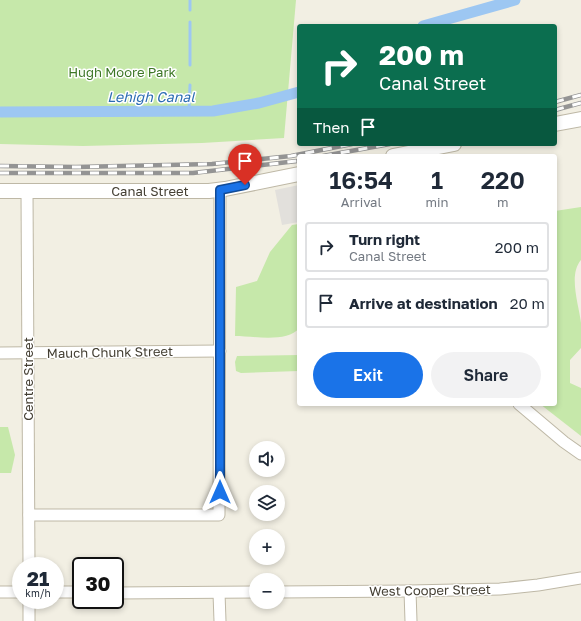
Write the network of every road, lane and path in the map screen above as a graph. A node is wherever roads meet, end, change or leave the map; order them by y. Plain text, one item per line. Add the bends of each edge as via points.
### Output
1 (581, 119) edge
2 (557, 124) edge
3 (447, 146) edge
4 (423, 153) edge
5 (413, 154) edge
6 (297, 174) edge
7 (220, 190) junction
8 (0, 191) edge
9 (28, 191) junction
10 (220, 351) junction
11 (0, 353) edge
12 (28, 353) junction
13 (521, 406) edge
14 (581, 454) edge
15 (29, 515) junction
16 (29, 557) edge
17 (581, 578) edge
18 (410, 591) junction
19 (0, 592) edge
20 (12, 592) edge
21 (124, 592) edge
22 (249, 592) edge
23 (285, 592) edge
24 (219, 593) junction
25 (29, 609) edge
26 (29, 621) edge
27 (220, 621) edge
28 (411, 621) edge

1 - 2 street
3 - 4 street
4 - 5 street
6 - 7 street, Canal Street
7 - 9 street, Canal Street
7 - 10 street
8 - 9 street, Canal Street
9 - 12 street, Centre Street
10 - 12 street, Mauch Chunk Street
10 - 15 street via 219,514
11 - 12 street, Mauch Chunk Street
12 - 15 street, Centre Street
13 - 14 street
15 - 16 street, Centre Street
17 - 18 street, West Cooper Street via 500,589
18 - 23 street, West Cooper Street
18 - 28 street
19 - 20 street
21 - 24 street
22 - 24 street
24 - 27 street
25 - 26 street

